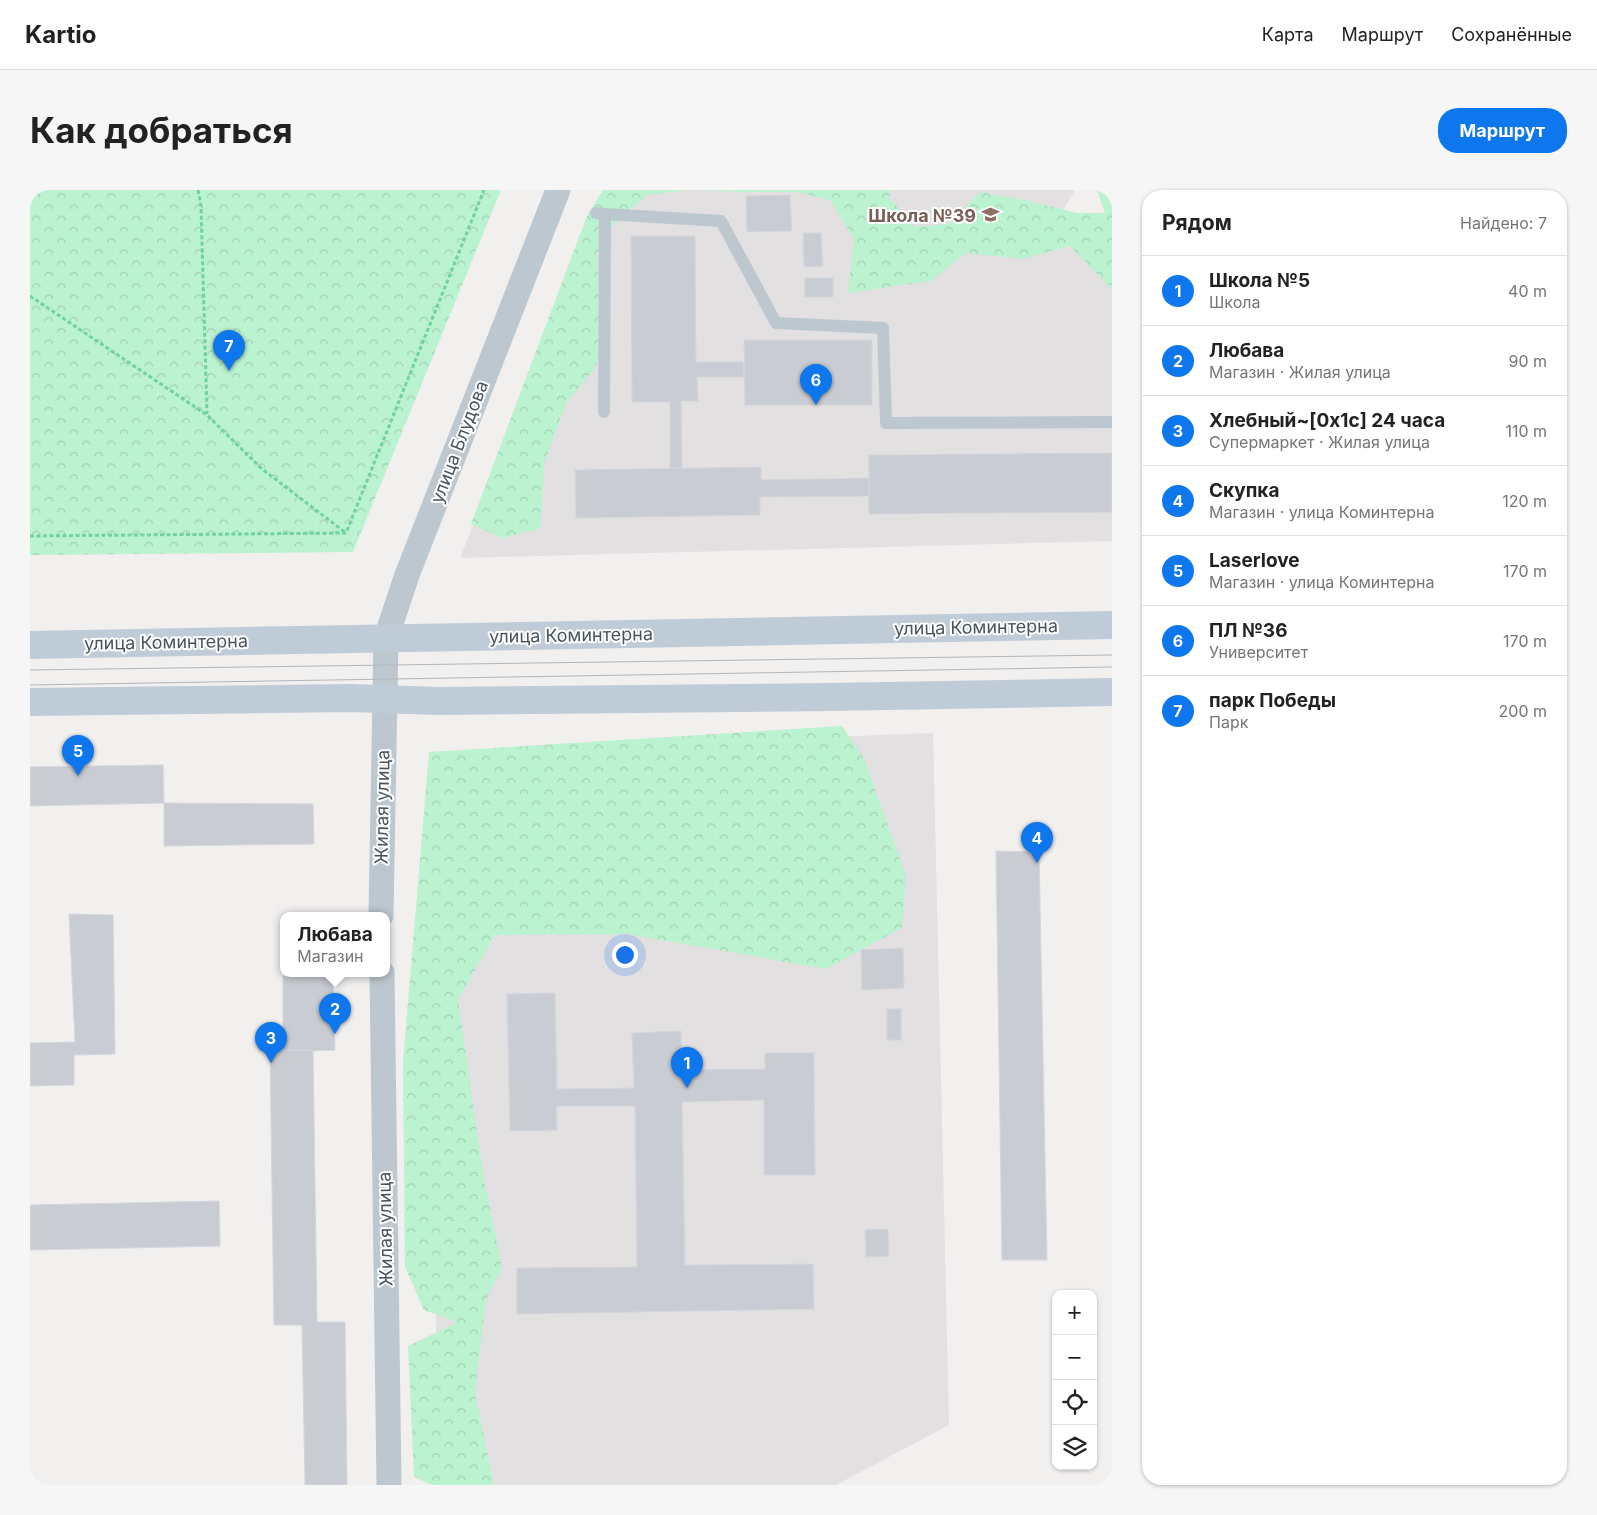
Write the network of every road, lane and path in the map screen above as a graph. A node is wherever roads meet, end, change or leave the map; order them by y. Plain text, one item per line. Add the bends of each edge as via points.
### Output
1 (198, 190) edge
2 (484, 190) edge
3 (558, 190) edge
4 (30, 296) edge
5 (604, 412) dead end
6 (207, 415) junction
7 (1112, 422) edge
8 (346, 533) junction
9 (30, 536) edge
10 (1112, 625) edge
11 (386, 638) junction
12 (30, 645) edge
13 (1112, 692) edge
14 (385, 699) junction
15 (30, 702) edge
16 (381, 912) edge
17 (382, 977) edge
18 (389, 1485) edge

1 - 6 path
2 - 8 path
3 - 11 street, улица Блудова via 406,575
4 - 6 path
5 - 7 lane via 600,214 721,221 776,323 883,328 886,423
6 - 8 path via 262,469
8 - 9 path
10 - 11 street, улица Коминтерна
11 - 12 street, улица Коминтерна
11 - 14 street, улица Блудова
13 - 14 street via 438,701
14 - 15 street
14 - 16 street, Жилая улица
17 - 18 street, Жилая улица

